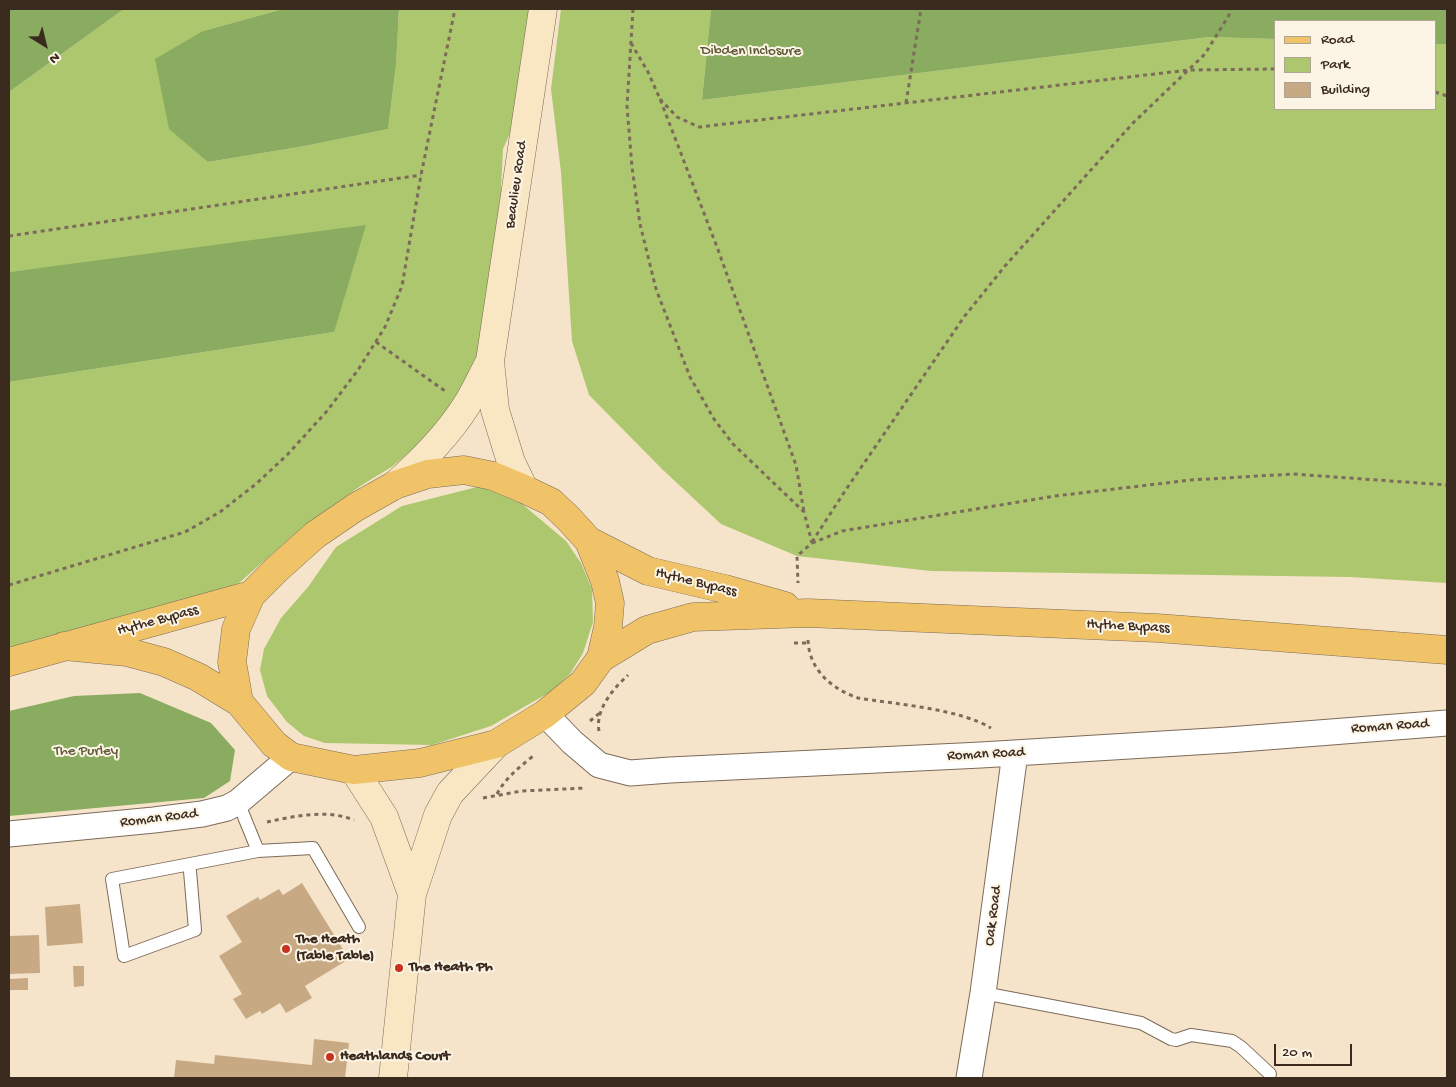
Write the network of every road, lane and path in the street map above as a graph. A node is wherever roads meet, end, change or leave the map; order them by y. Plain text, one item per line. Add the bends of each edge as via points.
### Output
1 (455, 9) edge
2 (543, 9) edge
3 (633, 9) edge
4 (921, 9) edge
5 (1231, 9) edge
6 (630, 42) junction
7 (1274, 69) edge
8 (1189, 70) junction
9 (660, 99) junction
10 (906, 103) junction
11 (421, 175) junction
12 (9, 236) edge
13 (376, 342) junction
14 (490, 361) junction
15 (465, 407) junction
16 (395, 485) junction
17 (1447, 485) edge
18 (524, 489) junction
19 (804, 512) junction
20 (588, 541) junction
21 (812, 543) junction
22 (797, 556) dead end
23 (9, 585) edge
24 (251, 596) junction
25 (808, 613) junction
26 (788, 642) dead end
27 (808, 643) junction
28 (64, 646) junction
29 (1447, 650) edge
30 (601, 658) junction
31 (9, 662) edge
32 (631, 672) dead end
33 (239, 702) junction
34 (602, 711) junction
35 (546, 714) junction
36 (590, 721) dead end
37 (1447, 723) edge
38 (601, 736) dead end
39 (496, 744) junction
40 (1015, 753) junction
41 (533, 756) dead end
42 (291, 757) junction
43 (354, 770) junction
44 (589, 788) dead end
45 (497, 795) junction
46 (238, 802) junction
47 (477, 802) dead end
48 (9, 834) edge
49 (258, 852) junction
50 (190, 871) dead end
51 (412, 894) junction
52 (359, 927) dead end
53 (984, 993) junction
54 (1270, 1074) dead end
55 (392, 1078) edge
56 (969, 1078) edge

1 - 11 path
2 - 14 main road, Beaulieu Road
3 - 6 path
4 - 10 path
5 - 8 path via 1205,54
6 - 9 path
6 - 19 path via 628,106 632,167 640,224 656,289 690,377 714,419 734,444
7 - 8 path
8 - 10 path
8 - 21 path via 1133,124 1005,266 964,317
9 - 10 path via 677,117 699,127
9 - 19 path via 796,465
11 - 12 path
11 - 13 path via 402,286
13 - 15 path
13 - 23 path via 327,412 256,484 220,512 185,532
14 - 15 main road, Beaulieu Road
14 - 18 main road, Beaulieu Road via 495,410 511,462
15 - 16 main road, Beaulieu Road via 420,463
16 - 18 main road via 428,474 464,470 494,476
16 - 24 main road via 315,534
17 - 21 path via 1294,474 1191,480 1055,496 842,531
18 - 20 main road via 550,502
19 - 21 path
20 - 25 main road, Hythe Bypass via 648,570
20 - 30 main road via 605,581 610,604
21 - 22 path
24 - 28 main road, Hythe Bypass
24 - 33 main road via 236,629 232,662
25 - 27 path
25 - 29 main road, Hythe Bypass via 1157,628
25 - 30 main road, Hythe Bypass via 692,618 647,630
26 - 27 path
27 - 40 path via 817,669 832,686 858,698 982,722 1004,735
28 - 31 main road, Hythe Bypass
28 - 33 main road, Hythe Bypass via 127,652 164,662 198,677
30 - 35 main road via 584,683
32 - 34 path
33 - 42 main road via 274,744
34 - 36 path
34 - 38 path via 598,718
35 - 39 main road
35 - 40 street, Roman Road via 599,765 630,773
37 - 40 street, Roman Road
39 - 43 main road via 420,763
39 - 51 main road via 450,793 438,815
40 - 53 street, Oak Road
41 - 45 path via 513,771
42 - 43 main road
42 - 46 street, Roman Road
43 - 51 main road via 384,817
44 - 45 path
45 - 47 path
46 - 48 street, Roman Road via 202,814
46 - 49 lane
49 - 50 lane via 112,879 124,956 195,930
49 - 52 lane via 313,848
51 - 55 main road
53 - 54 lane via 1142,1023 1171,1040 1191,1035 1232,1041
53 - 56 street, Oak Road

